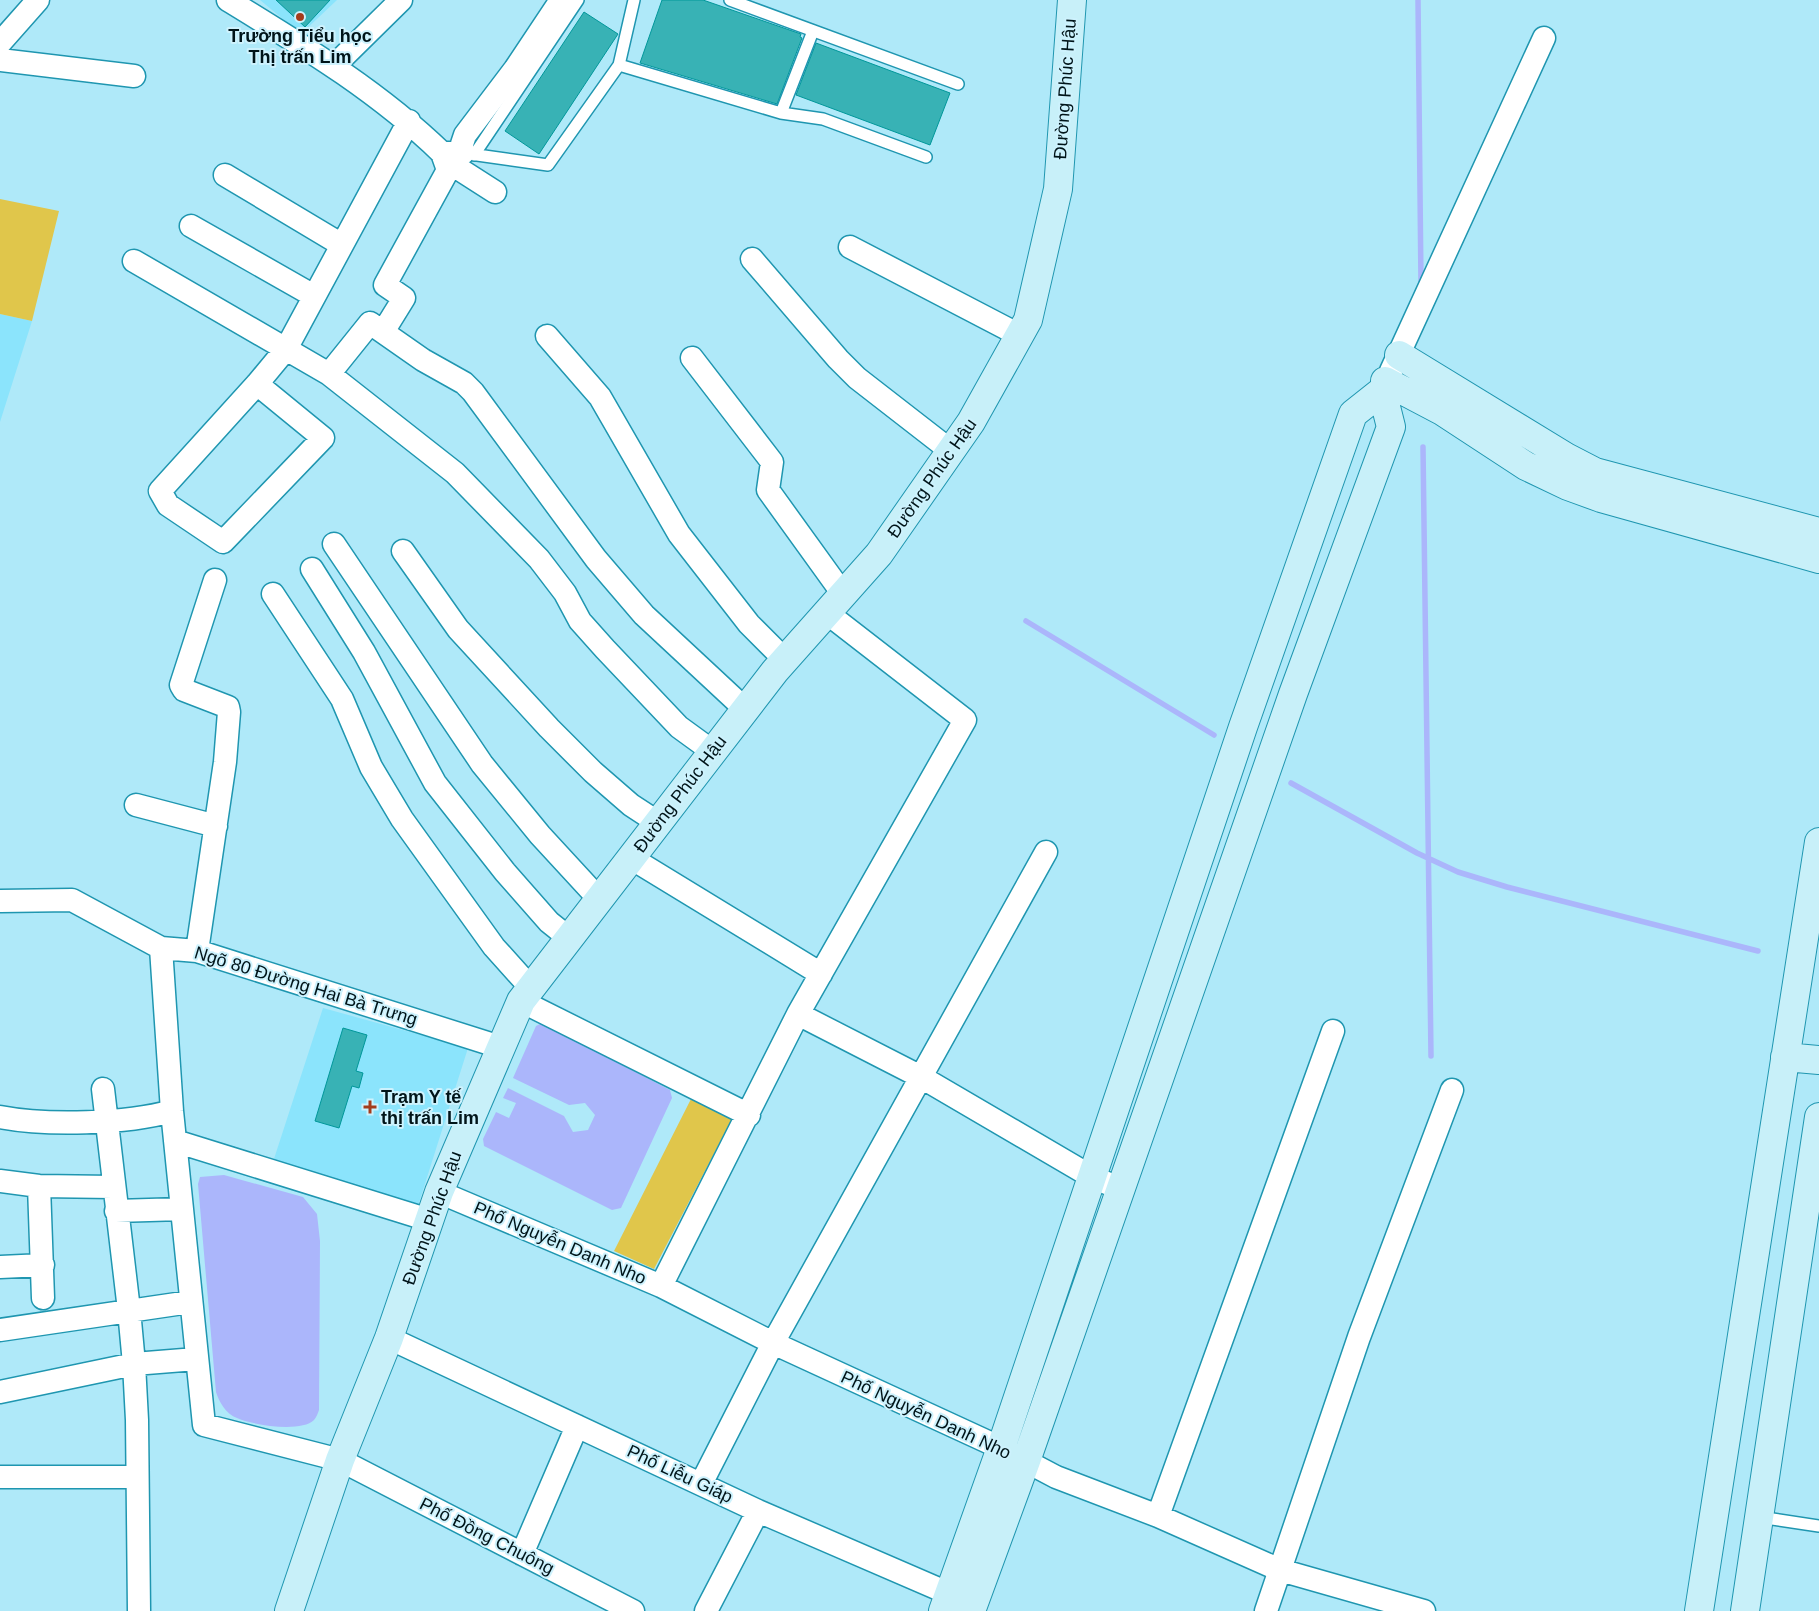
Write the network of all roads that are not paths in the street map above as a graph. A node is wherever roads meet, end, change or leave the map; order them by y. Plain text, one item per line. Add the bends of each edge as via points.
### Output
1 (38, 0) edge
2 (228, 0) edge
3 (400, 0) edge
4 (561, 0) edge
5 (578, 0) edge
6 (634, 0) edge
7 (730, 0) edge
8 (1072, 0) edge
9 (814, 31) junction
10 (1544, 38) dead end
11 (0, 43) edge
12 (0, 60) edge
13 (335, 65) junction
14 (619, 65) junction
15 (134, 76) dead end
16 (958, 84) dead end
17 (781, 113) junction
18 (409, 121) junction
19 (456, 155) junction
20 (926, 157) dead end
21 (225, 175) dead end
22 (496, 192) dead end
23 (191, 226) dead end
24 (342, 245) junction
25 (850, 247) dead end
26 (752, 259) dead end
27 (134, 261) dead end
28 (314, 296) junction
29 (383, 332) junction
30 (1019, 335) junction
31 (547, 336) dead end
32 (286, 349) junction
33 (1399, 355) junction
34 (692, 358) dead end
35 (329, 374) junction
36 (257, 384) junction
37 (1384, 386) junction
38 (951, 451) junction
39 (1819, 532) edge
40 (334, 544) dead end
41 (403, 550) dead end
42 (1819, 559) edge
43 (312, 569) dead end
44 (215, 580) dead end
45 (273, 594) dead end
46 (835, 603) junction
47 (785, 660) junction
48 (745, 709) junction
49 (712, 751) junction
50 (136, 805) dead end
51 (657, 822) junction
52 (216, 826) junction
53 (1819, 842) edge
54 (1046, 852) dead end
55 (631, 858) junction
56 (599, 899) junction
57 (0, 901) edge
58 (569, 938) junction
59 (1170, 943) junction
60 (161, 948) junction
61 (197, 950) junction
62 (1201, 954) junction
63 (820, 974) junction
64 (526, 995) junction
65 (798, 1014) junction
66 (1333, 1032) dead end
67 (500, 1047) junction
68 (1785, 1057) junction
69 (1819, 1060) edge
70 (921, 1077) junction
71 (103, 1090) dead end
72 (1452, 1090) dead end
73 (172, 1111) junction
74 (749, 1115) junction
75 (0, 1116) edge
76 (1819, 1117) edge
77 (107, 1121) junction
78 (175, 1140) junction
79 (1092, 1178) junction
80 (0, 1182) edge
81 (39, 1186) junction
82 (113, 1187) junction
83 (1119, 1188) junction
84 (439, 1192) junction
85 (182, 1209) junction
86 (116, 1211) junction
87 (429, 1220) junction
88 (43, 1265) junction
89 (0, 1268) edge
90 (661, 1286) junction
91 (43, 1298) dead end
92 (190, 1302) junction
93 (129, 1310) junction
94 (0, 1330) edge
95 (389, 1338) junction
96 (772, 1343) junction
97 (196, 1359) junction
98 (134, 1364) junction
99 (0, 1392) edge
100 (577, 1426) junction
101 (1001, 1448) junction
102 (340, 1460) junction
103 (1026, 1461) junction
104 (0, 1477) edge
105 (137, 1477) junction
106 (701, 1484) junction
107 (758, 1510) junction
108 (1158, 1516) junction
109 (1759, 1517) junction
110 (1819, 1526) edge
111 (522, 1554) junction
112 (1280, 1570) junction
113 (959, 1605) edge
114 (628, 1610) edge
115 (139, 1611) edge
116 (289, 1611) edge
117 (706, 1611) edge
118 (1266, 1611) edge
119 (1424, 1611) edge
120 (1699, 1611) edge
121 (1745, 1611) edge

1 - 11 street
2 - 13 street
3 - 13 street
4 - 19 street via 465,135
5 - 19 lane
6 - 14 lane
7 - 9 lane
8 - 30 street, Đường Phúc Hậu via 1058,188 1028,320
9 - 16 lane
9 - 17 lane
10 - 33 street
12 - 15 street
13 - 18 street
14 - 17 lane
14 - 19 lane via 548,165
17 - 20 lane via 823,119
18 - 19 street
18 - 24 street
19 - 22 street
19 - 29 street via 384,285 404,298
21 - 24 street
23 - 28 street
24 - 28 street
25 - 30 street
26 - 38 street via 857,378
27 - 32 street
28 - 32 street
29 - 35 street via 370,323
29 - 48 street via 473,392 550,499 644,616
30 - 38 street, Đường Phúc Hậu via 971,422
31 - 47 street via 600,396 679,534 749,624
32 - 35 street
32 - 36 street
33 - 37 street
33 - 39 street via 1595,472
34 - 46 street via 772,462 768,490
35 - 49 street via 455,472 539,559 565,593 580,620 606,650 679,726
36 - 36 street via 323,438 223,542 168,505 160,491
37 - 42 street via 1442,411 1526,466 1568,486
37 - 59 street via 1354,414
37 - 62 street via 1391,427
38 - 46 street, Đường Phúc Hậu via 879,554
40 - 56 street via 482,764 540,835
41 - 51 street via 458,628 549,728 593,772
43 - 58 street via 364,652 435,782 506,872 549,922
44 - 52 street via 182,688 192,702 222,705 230,712
45 - 64 street via 342,699 371,767 402,819
46 - 47 street, Đường Phúc Hậu
46 - 63 street via 965,720
47 - 48 street, Đường Phúc Hậu
48 - 49 street, Đường Phúc Hậu
49 - 51 street, Đường Phúc Hậu
50 - 52 street
51 - 55 street, Đường Phúc Hậu
52 - 61 street
53 - 68 street
54 - 70 street
55 - 56 street, Đường Phúc Hậu
55 - 63 street
56 - 58 street, Đường Phúc Hậu
57 - 60 street, Ngõ 80 Đường Hai Bà Trưng via 72,900
58 - 64 street, Đường Phúc Hậu
59 - 62 street
59 - 79 street
60 - 61 street, Ngõ 80 Đường Hai Bà Trưng
60 - 73 street
61 - 67 street, Ngõ 80 Đường Hai Bà Trưng
62 - 83 street
63 - 65 street
64 - 67 street, Đường Phúc Hậu
64 - 74 street
65 - 70 street
65 - 74 street
66 - 108 street
67 - 84 street, Đường Phúc Hậu
68 - 69 street
68 - 120 street
70 - 79 street
70 - 96 street
71 - 77 street
72 - 112 street via 1359,1337
73 - 77 street via 153,1117
73 - 78 street
74 - 90 street
75 - 77 street via 17,1120
76 - 109 street
77 - 82 street
78 - 85 street
78 - 87 street
79 - 83 street
79 - 101 street
80 - 81 street
81 - 82 street
81 - 88 street
82 - 86 street
83 - 103 street
84 - 87 street, Đường Phúc Hậu
84 - 90 street, Phố Nguyễn Danh Nho
85 - 86 street
85 - 92 street
86 - 93 street
87 - 95 street, Đường Phúc Hậu
88 - 89 street
88 - 91 street
90 - 96 street, Phố Nguyễn Danh Nho
92 - 93 street
92 - 97 street
93 - 94 street
93 - 98 street
95 - 100 street, Phố Liễu Giáp
95 - 102 street, Đường Phúc Hậu
96 - 101 street, Phố Nguyễn Danh Nho
96 - 106 street
97 - 98 street
97 - 102 street, Phố Đồng Chuông via 204,1425
98 - 99 street
98 - 105 street via 138,1420
100 - 106 street, Phố Liễu Giáp
100 - 111 street
101 - 103 street, Phố Nguyễn Danh Nho
101 - 113 street
102 - 111 street, Phố Đồng Chuông
102 - 116 street, Đường Phúc Hậu
103 - 108 street, Phố Nguyễn Danh Nho via 1056,1477
103 - 113 street
104 - 105 street
105 - 115 street
106 - 107 street, Phố Liễu Giáp
107 - 113 street, Phố Liễu Giáp
107 - 117 street
108 - 112 street, Phố Nguyễn Danh Nho
109 - 110 lane
109 - 121 street
111 - 114 street, Phố Đồng Chuông
112 - 118 street
112 - 119 street, Phố Nguyễn Danh Nho

